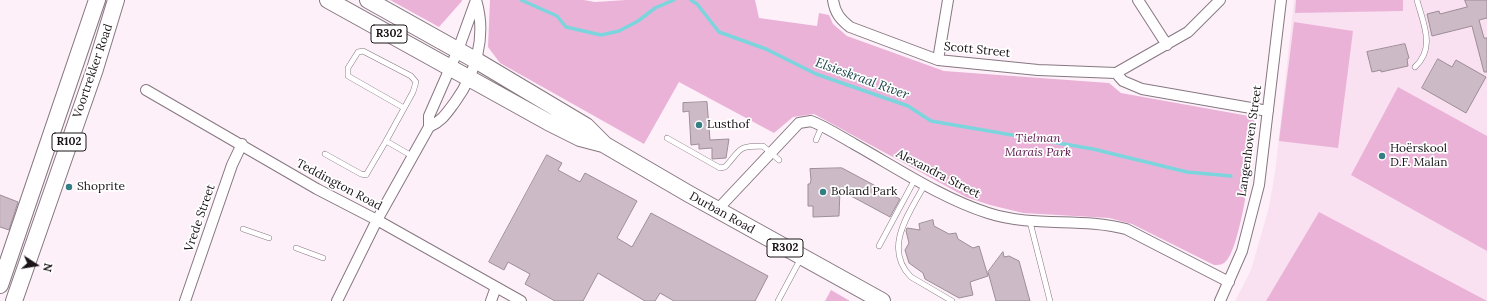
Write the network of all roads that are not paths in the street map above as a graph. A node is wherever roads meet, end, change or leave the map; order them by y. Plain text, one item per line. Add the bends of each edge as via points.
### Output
1 (97, 0) edge
2 (116, 0) edge
3 (328, 0) edge
4 (368, 0) edge
5 (476, 0) edge
6 (833, 0) edge
7 (948, 0) edge
8 (1138, 0) edge
9 (1220, 0) edge
10 (1281, 0) edge
11 (1417, 0) edge
12 (1167, 45) junction
13 (458, 50) junction
14 (938, 60) junction
15 (477, 61) junction
16 (1415, 67) dead end
17 (450, 68) junction
18 (1116, 73) junction
19 (469, 79) junction
20 (146, 90) dead end
21 (404, 108) junction
22 (1268, 111) junction
23 (822, 126) junction
24 (429, 127) junction
25 (667, 138) dead end
26 (816, 140) dead end
27 (386, 141) junction
28 (242, 144) junction
29 (605, 145) junction
30 (770, 153) junction
31 (325, 154) dead end
32 (412, 156) junction
33 (779, 160) dead end
34 (915, 178) junction
35 (926, 184) junction
36 (717, 210) junction
37 (377, 220) junction
38 (1030, 222) junction
39 (243, 228) dead end
40 (269, 238) dead end
41 (879, 246) dead end
42 (296, 248) dead end
43 (802, 257) junction
44 (323, 258) dead end
45 (1229, 282) junction
46 (0, 283) edge
47 (496, 287) junction
48 (14, 301) edge
49 (185, 301) edge
50 (337, 301) edge
51 (492, 301) edge
52 (521, 301) edge
53 (778, 301) edge
54 (882, 301) edge
55 (952, 301) edge
56 (1050, 301) edge
57 (1220, 301) edge

1 - 46 main road, Voortrekker Road / R102
2 - 48 main road, Voortrekker Road / R102 via 95,69
3 - 17 main road, Durban Road / R302
4 - 13 main road, Durban Road / R302
5 - 13 street
5 - 15 street via 480,10
6 - 14 street, Scott Street via 840,19 850,27
7 - 14 street
8 - 12 street
9 - 12 street via 1188,32
10 - 22 street, Langenhoven Street
11 - 16 lane via 1428,43 1424,57
12 - 18 street
13 - 15 main road, Durban Road / R302
13 - 17 street
14 - 18 street, Scott Street via 1038,70
15 - 19 street
15 - 29 main road, Durban Road / R302 via 586,126
17 - 19 main road, Durban Road / R302
17 - 24 street via 429,116
18 - 22 street via 1123,80 1142,89
19 - 24 street via 440,122
19 - 29 main road, Durban Road / R302 via 580,138
20 - 28 street, Teddington Road
21 - 21 lane via 417,85 415,79 363,51 358,52 348,68 348,76
21 - 27 lane
22 - 45 street, Langenhoven Street via 1249,228
23 - 26 lane
23 - 30 street, Alexandra Street via 811,121 799,123
23 - 34 street, Alexandra Street
24 - 32 street
25 - 30 lane via 720,168 725,167 745,146 763,146
27 - 31 lane via 366,175
27 - 32 lane
28 - 37 street, Teddington Road via 317,189
28 - 49 street, Vrede Street via 232,165
29 - 36 main road, Durban Road / R302
30 - 33 lane
30 - 36 street, Alexandra Street
32 - 37 street
34 - 35 street, Alexandra Street
34 - 41 lane
35 - 38 street, Alexandra Street via 979,210
35 - 55 lane via 901,229 898,244 900,259 911,277
36 - 43 main road, Durban Road / R302
37 - 47 street, Teddington Road
37 - 50 street
38 - 45 street, Alexandra Street via 1100,225 1126,229
38 - 56 lane
39 - 40 lane
42 - 44 lane
43 - 53 lane
43 - 54 main road, Durban Road / R302
45 - 57 street, Langenhoven Street
47 - 51 street
47 - 52 street, Teddington Road

